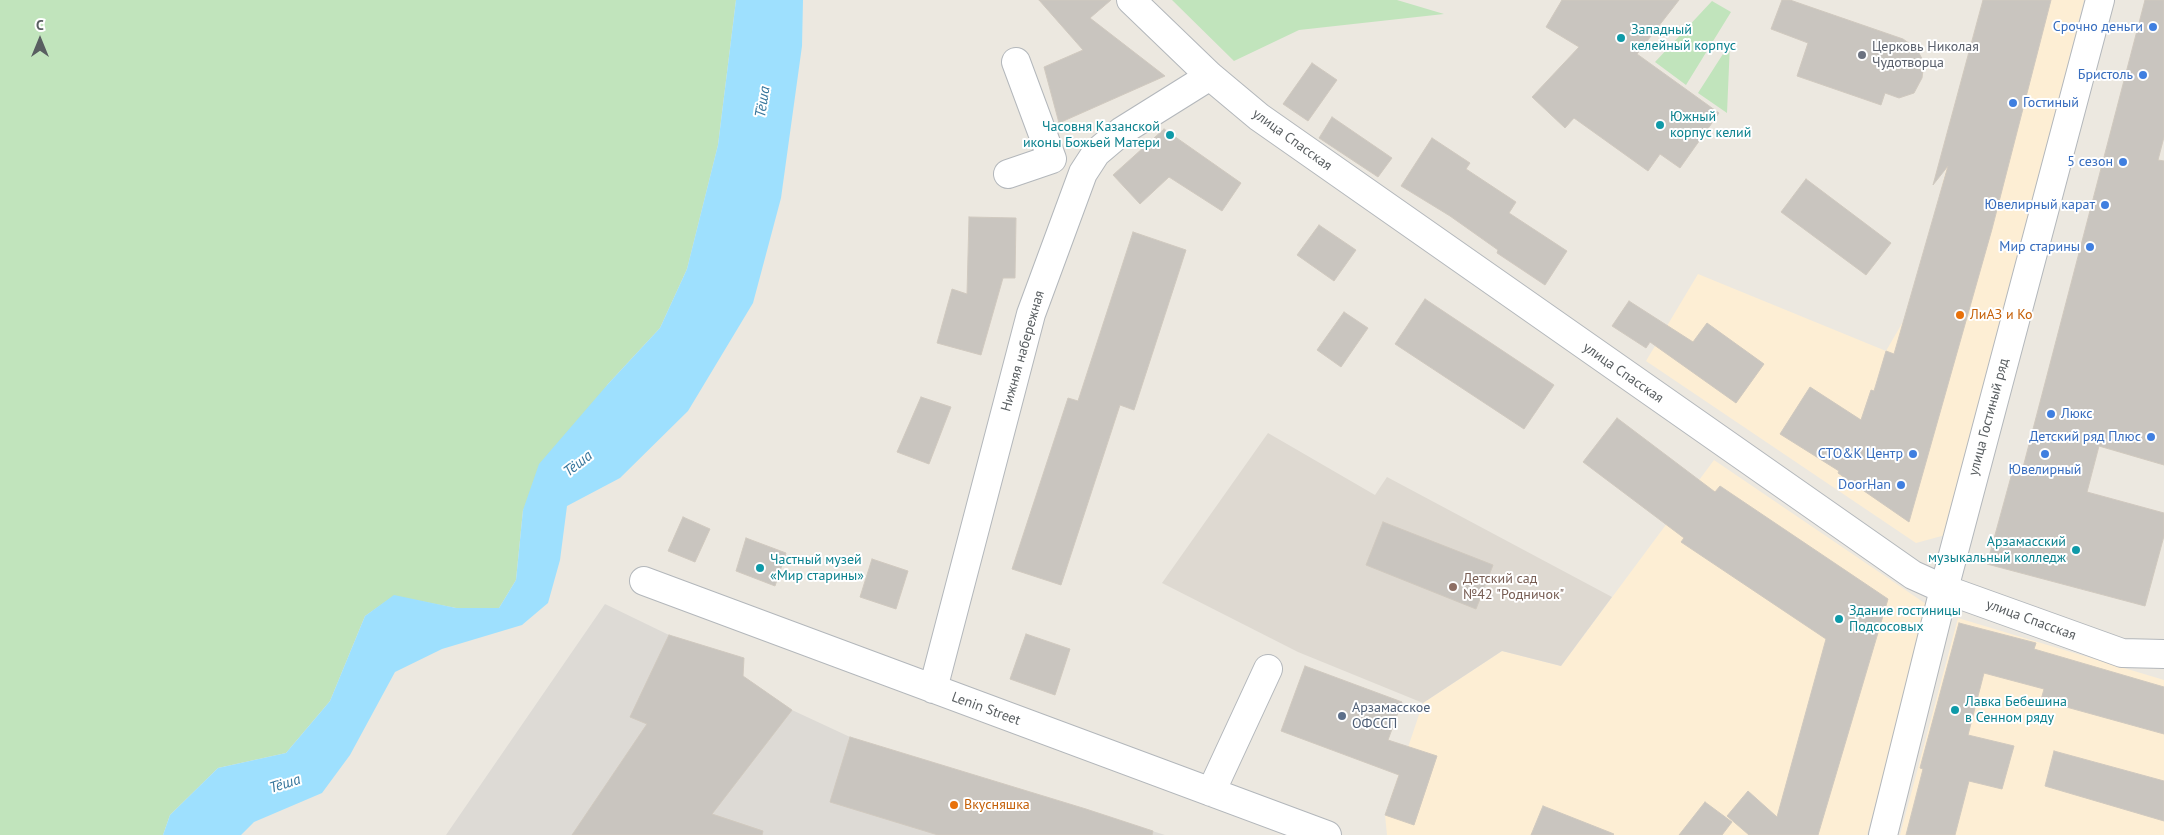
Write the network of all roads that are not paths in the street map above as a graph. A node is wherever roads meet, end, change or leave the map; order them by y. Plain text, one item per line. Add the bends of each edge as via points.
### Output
1 (1131, 0) edge
2 (2100, 0) edge
3 (1016, 62) dead end
4 (1210, 76) junction
5 (1052, 160) junction
6 (1082, 173) junction
7 (1008, 174) dead end
8 (644, 582) dead end
9 (1944, 589) junction
10 (2164, 654) edge
11 (1268, 669) dead end
12 (933, 690) junction
13 (1211, 792) junction
14 (1328, 835) edge
15 (1883, 835) edge

1 - 4 street, улица Спасская
2 - 9 street, улица Гостиный ряд
3 - 5 street
4 - 6 street, Нижняя набережная via 1122,131 1096,153
4 - 9 street, улица Спасская via 1259,117 1881,554 1913,575
5 - 6 street
5 - 7 street
6 - 12 street, Нижняя набережная via 1031,314
8 - 12 street, Lenin Street
9 - 10 street, улица Спасская via 2122,653
9 - 15 street, улица Гостиный ряд
11 - 13 street
12 - 13 street, Lenin Street
13 - 14 street, Lenin Street

